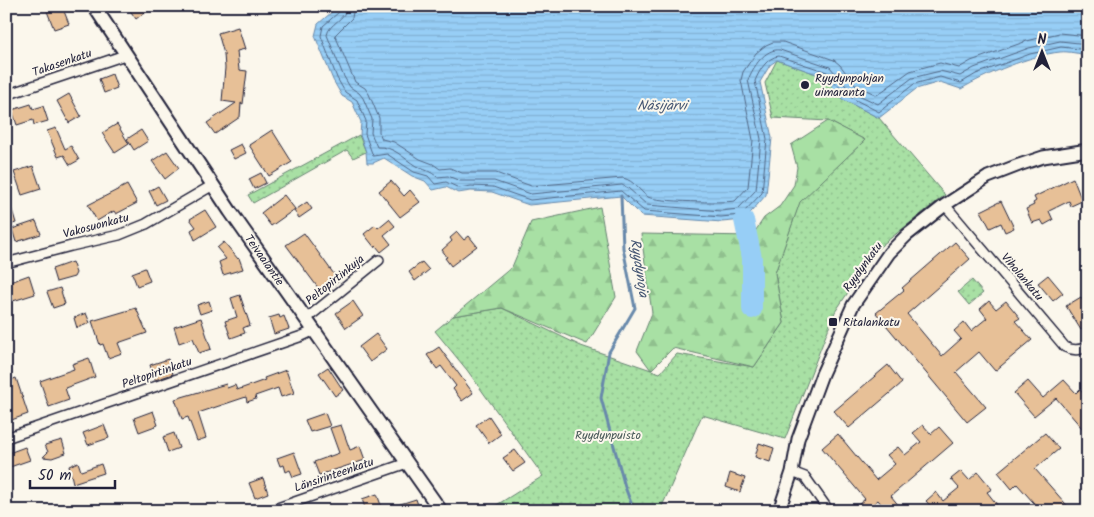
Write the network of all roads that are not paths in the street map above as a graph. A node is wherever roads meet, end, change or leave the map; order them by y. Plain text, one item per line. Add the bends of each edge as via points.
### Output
1 (94, 6) edge
2 (125, 55) junction
3 (6, 95) edge
4 (1088, 150) edge
5 (213, 185) junction
6 (945, 205) junction
7 (379, 260) dead end
8 (6, 263) edge
9 (306, 319) junction
10 (315, 330) junction
11 (1088, 346) edge
12 (6, 438) edge
13 (407, 463) junction
14 (792, 472) junction
15 (269, 511) edge
16 (441, 511) edge
17 (779, 511) edge
18 (829, 511) edge

1 - 2 main road, Teivaalantie
2 - 3 street, Takasenkatu
2 - 5 main road, Teivaalantie
4 - 6 street, Ryydynkatu via 1019,164 988,177
5 - 8 street, Vakosuonkatu via 146,224 119,235
5 - 9 main road, Teivaalantie
6 - 11 street, Viholankatu via 1065,347 1082,350
6 - 14 street, Ryydynkatu via 889,254 853,305 809,407 798,439
7 - 9 street, Peltopirtinkuja
9 - 10 main road, Teivaalantie
10 - 12 street, Peltopirtinkatu
10 - 13 main road, Teivaalantie
13 - 15 street, Länsirinteenkatu
13 - 16 main road, Teivaalantie
14 - 17 street, Ryydynkatu
14 - 18 street via 805,477

